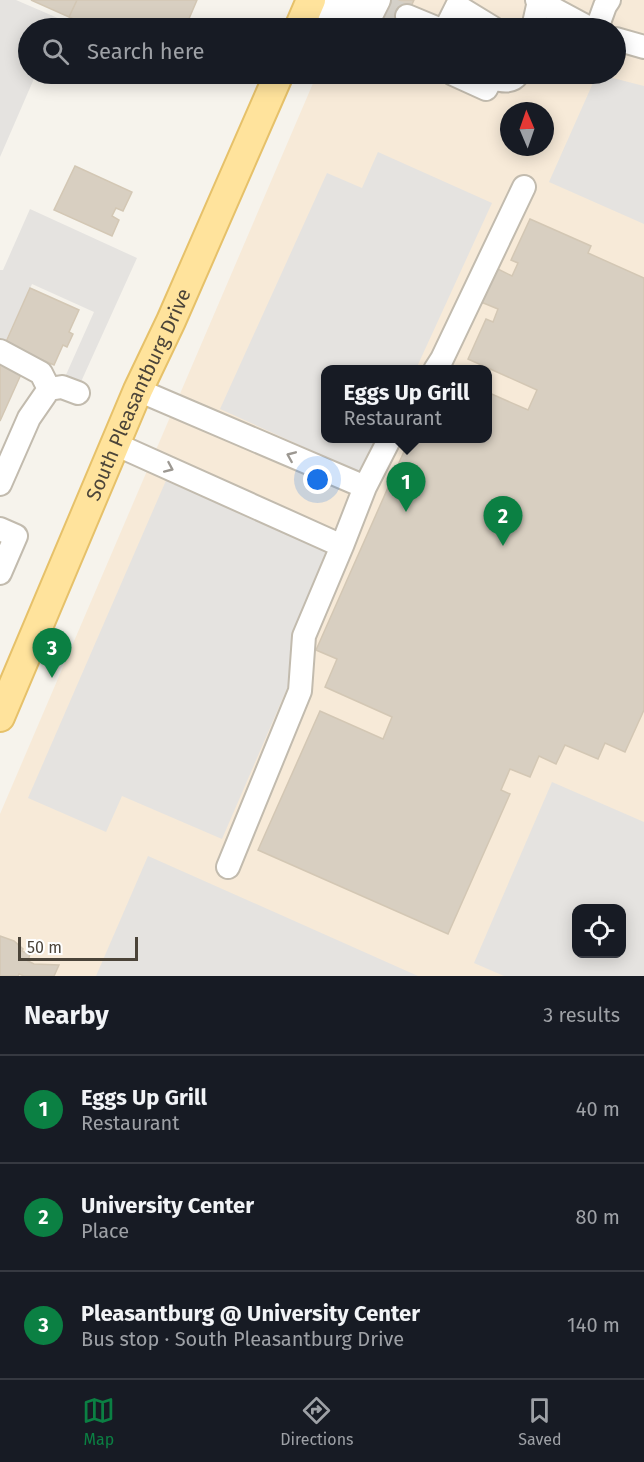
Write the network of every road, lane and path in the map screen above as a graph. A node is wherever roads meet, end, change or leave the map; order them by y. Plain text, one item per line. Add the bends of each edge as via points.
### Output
1 (609, 0) edge
2 (311, 1) edge
3 (538, 1) edge
4 (452, 3) edge
5 (383, 5) edge
6 (303, 18) edge
7 (371, 18) edge
8 (413, 18) tunnel mouth
9 (448, 18) edge
10 (477, 18) edge
11 (535, 18) edge
12 (571, 18) edge
13 (601, 18) edge
14 (626, 42) edge
15 (644, 47) edge
16 (275, 84) edge
17 (475, 84) edge
18 (489, 84) edge
19 (524, 188) dead end
20 (0, 351) edge
21 (438, 365) edge
22 (49, 390) junction
23 (138, 390) junction
24 (78, 393) dead end
25 (387, 443) edge
26 (115, 444) junction
27 (0, 484) edge
28 (364, 487) junction
29 (8, 533) edge
30 (342, 546) junction
31 (0, 573) edge
32 (0, 717) edge
33 (228, 867) dead end

1 - 13 street
2 - 5 street via 327,10
2 - 6 main road
3 - 11 street
3 - 12 street
4 - 9 street
4 - 10 street
5 - 7 street
5 - 8 street
14 - 15 street
16 - 23 main road, South Pleasantburg Drive
17 - 18 street via 486,89
19 - 21 street
20 - 22 street via 41,373
22 - 24 street via 62,387
22 - 27 street via 29,418
23 - 26 main road, South Pleasantburg Drive
28 -> 23 street
25 - 28 street
26 -> 30 street
26 - 32 main road, South Pleasantburg Drive
28 - 30 street
29 - 31 street
30 - 33 street via 304,636 300,691

